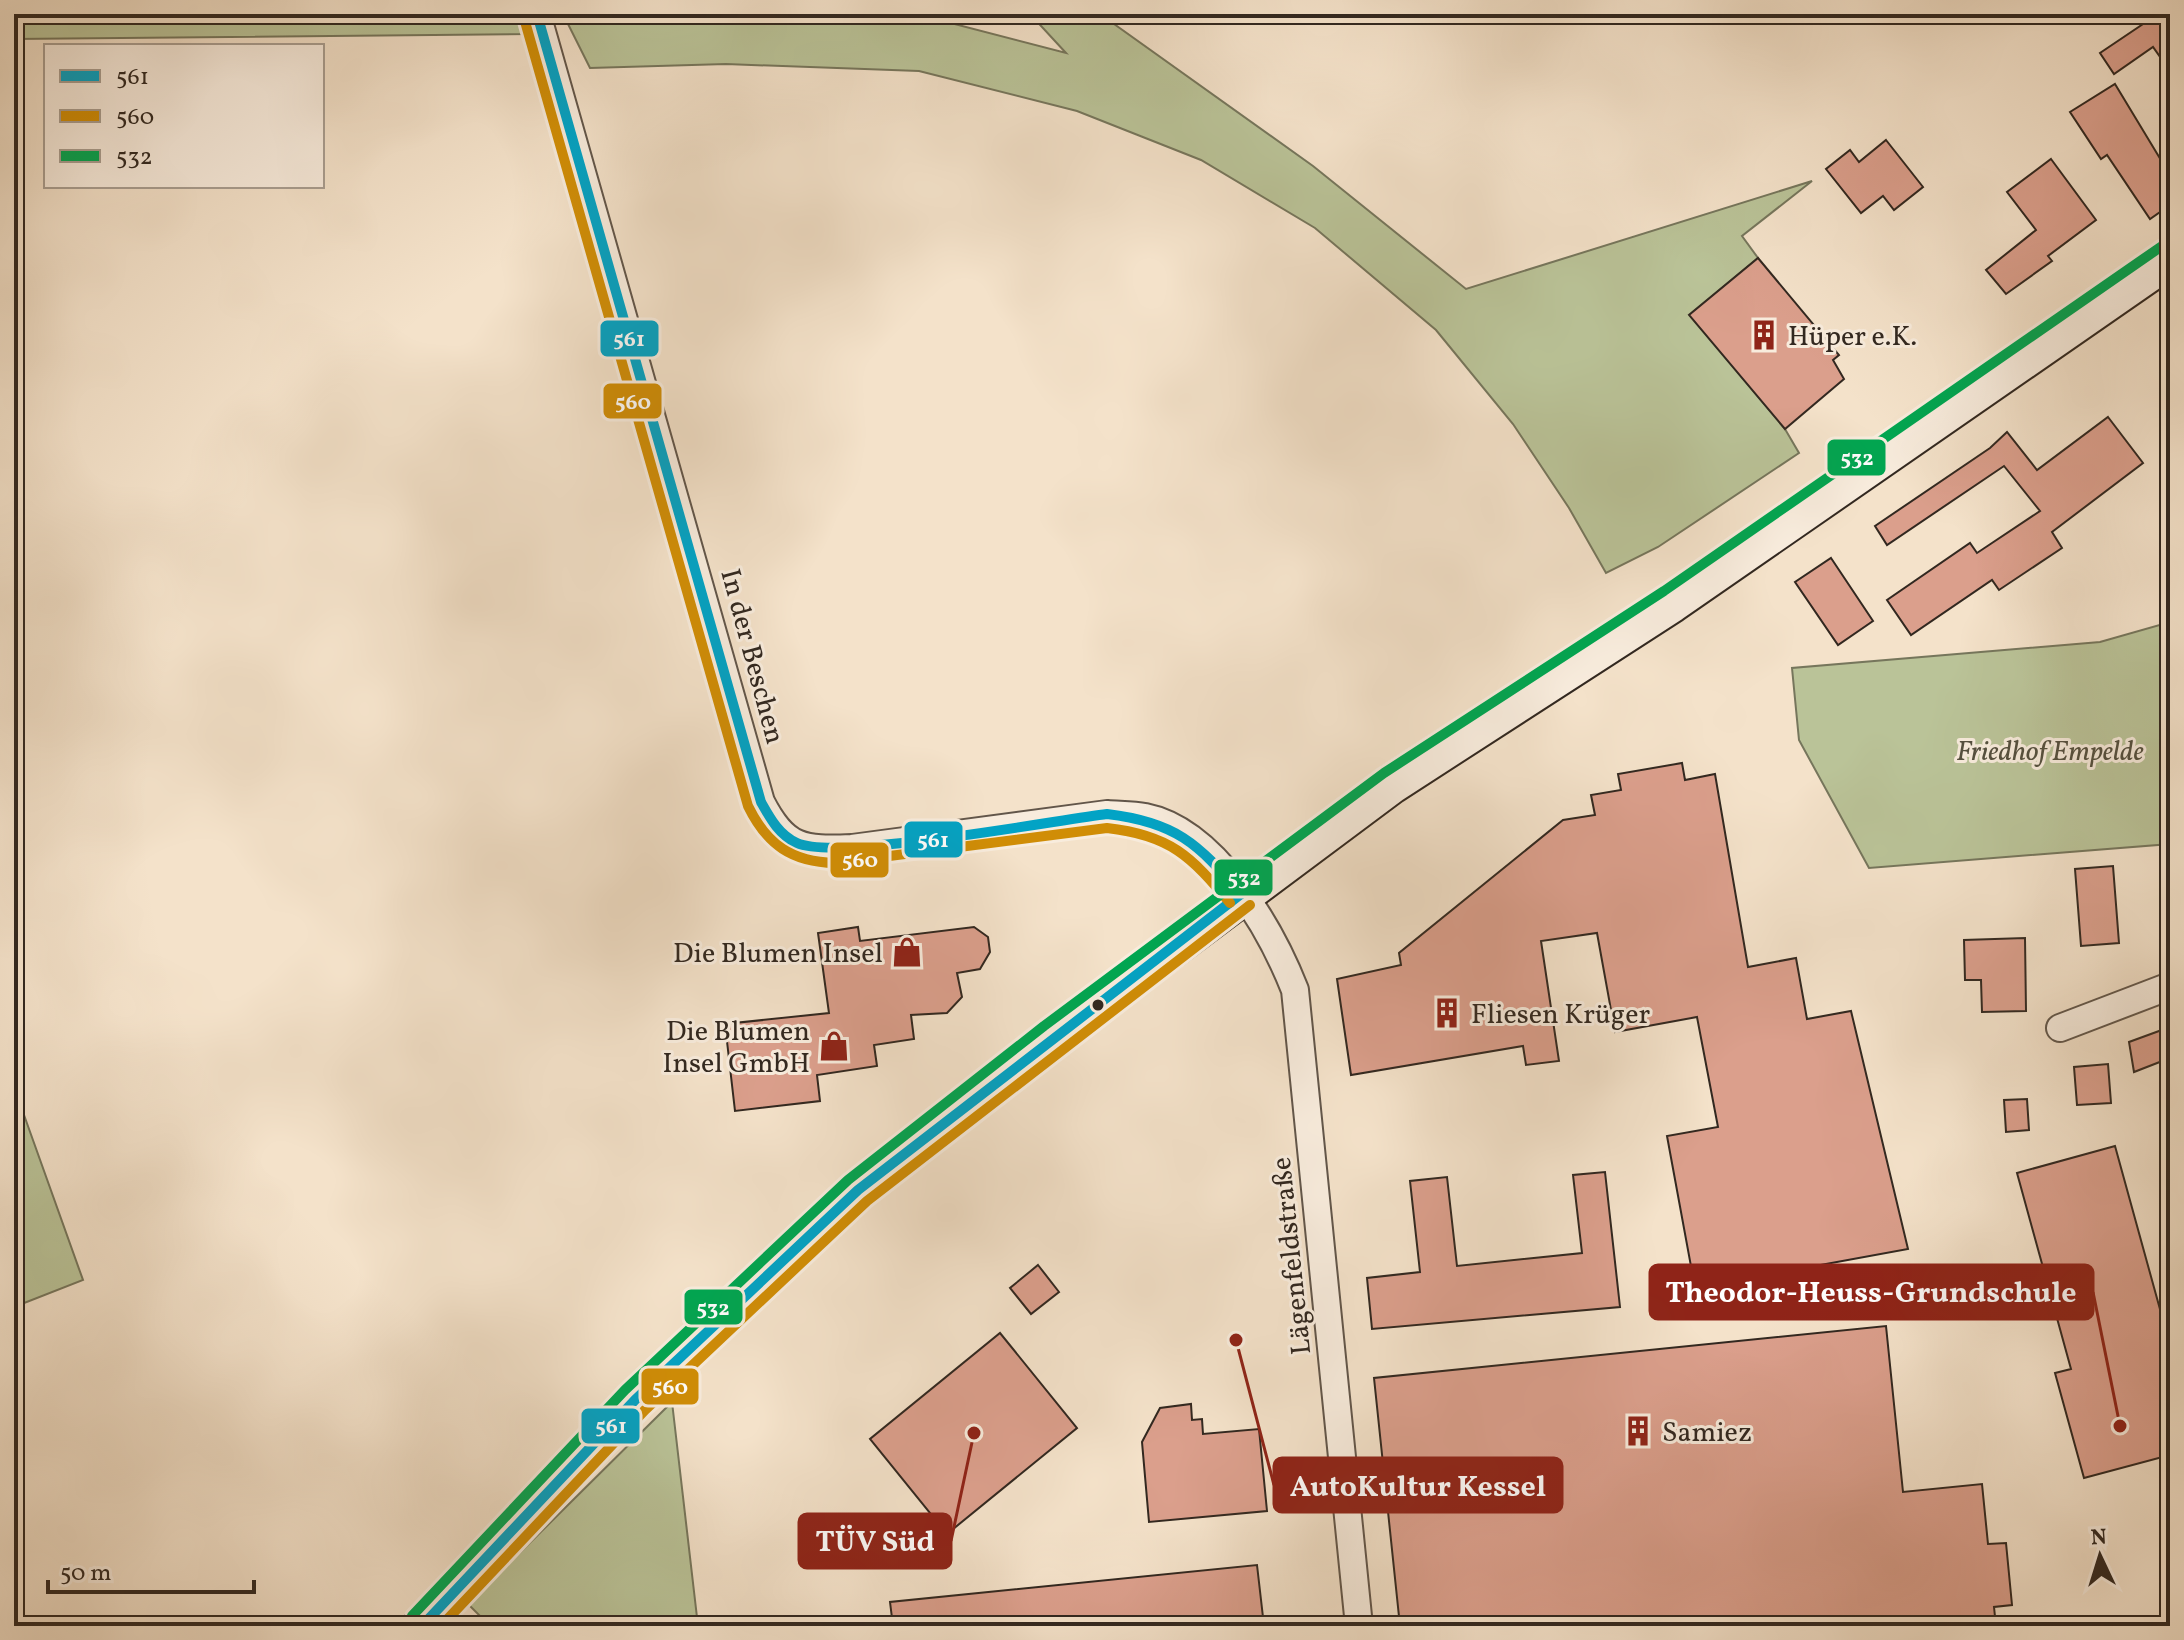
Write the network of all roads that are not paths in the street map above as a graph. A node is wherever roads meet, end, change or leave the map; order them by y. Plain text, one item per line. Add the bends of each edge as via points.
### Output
1 (537, 14) edge
2 (2170, 258) edge
3 (1241, 894) junction
4 (2170, 986) edge
5 (2060, 1028) dead end
6 (422, 1626) edge
7 (1359, 1626) edge

1 - 3 street, In der Beschen via 761,802 774,827 790,842 814,849 852,848 1107,814 1146,817 1197,842
2 - 3 street via 1672,603 1392,784
3 - 6 street via 858,1190 635,1400
3 - 7 street, Lägenfeldstraße via 1261,918 1295,990
4 - 5 street

